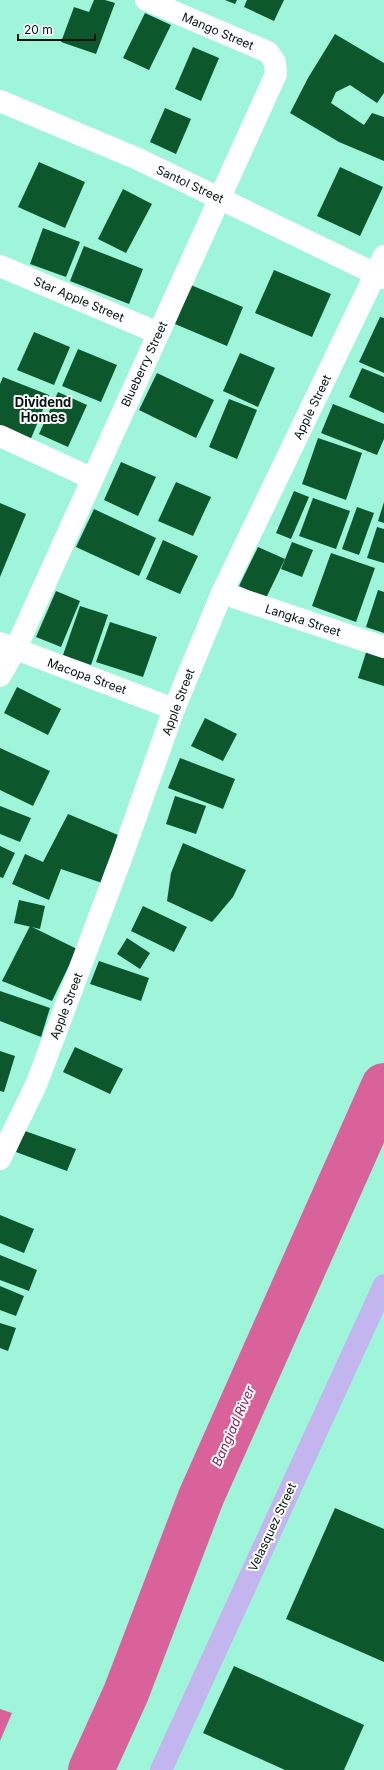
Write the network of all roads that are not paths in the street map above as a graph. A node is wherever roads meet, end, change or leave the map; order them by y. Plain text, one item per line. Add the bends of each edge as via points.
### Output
1 (146, 0) edge
2 (268, 52) joint
3 (0, 101) edge
4 (220, 198) junction
5 (0, 266) edge
6 (381, 270) edge
7 (158, 332) junction
8 (0, 436) edge
9 (91, 478) junction
10 (222, 593) junction
11 (7, 646) edge
12 (384, 647) edge
13 (0, 676) edge
14 (174, 709) junction
15 (0, 1159) edge
16 (384, 1285) edge
17 (161, 1770) edge

1 - 2 street, Mango Street
2 - 4 street, Blueberry Street via 275,62 276,74
3 - 4 street, Santol Street via 138,159
4 - 6 street, Santol Street
4 - 7 street, Blueberry Street
5 - 7 street, Star Apple Street
6 - 10 street, Apple Street
7 - 9 street, Blueberry Street
8 - 9 street
9 - 11 street, Blueberry Street
10 - 12 street, Langka Street
10 - 14 street, Apple Street
11 - 13 street, Blueberry Street
11 - 14 street, Macopa Street
14 - 15 street, Apple Street via 36,1085
16 - 17 main road, Velasquez Street

